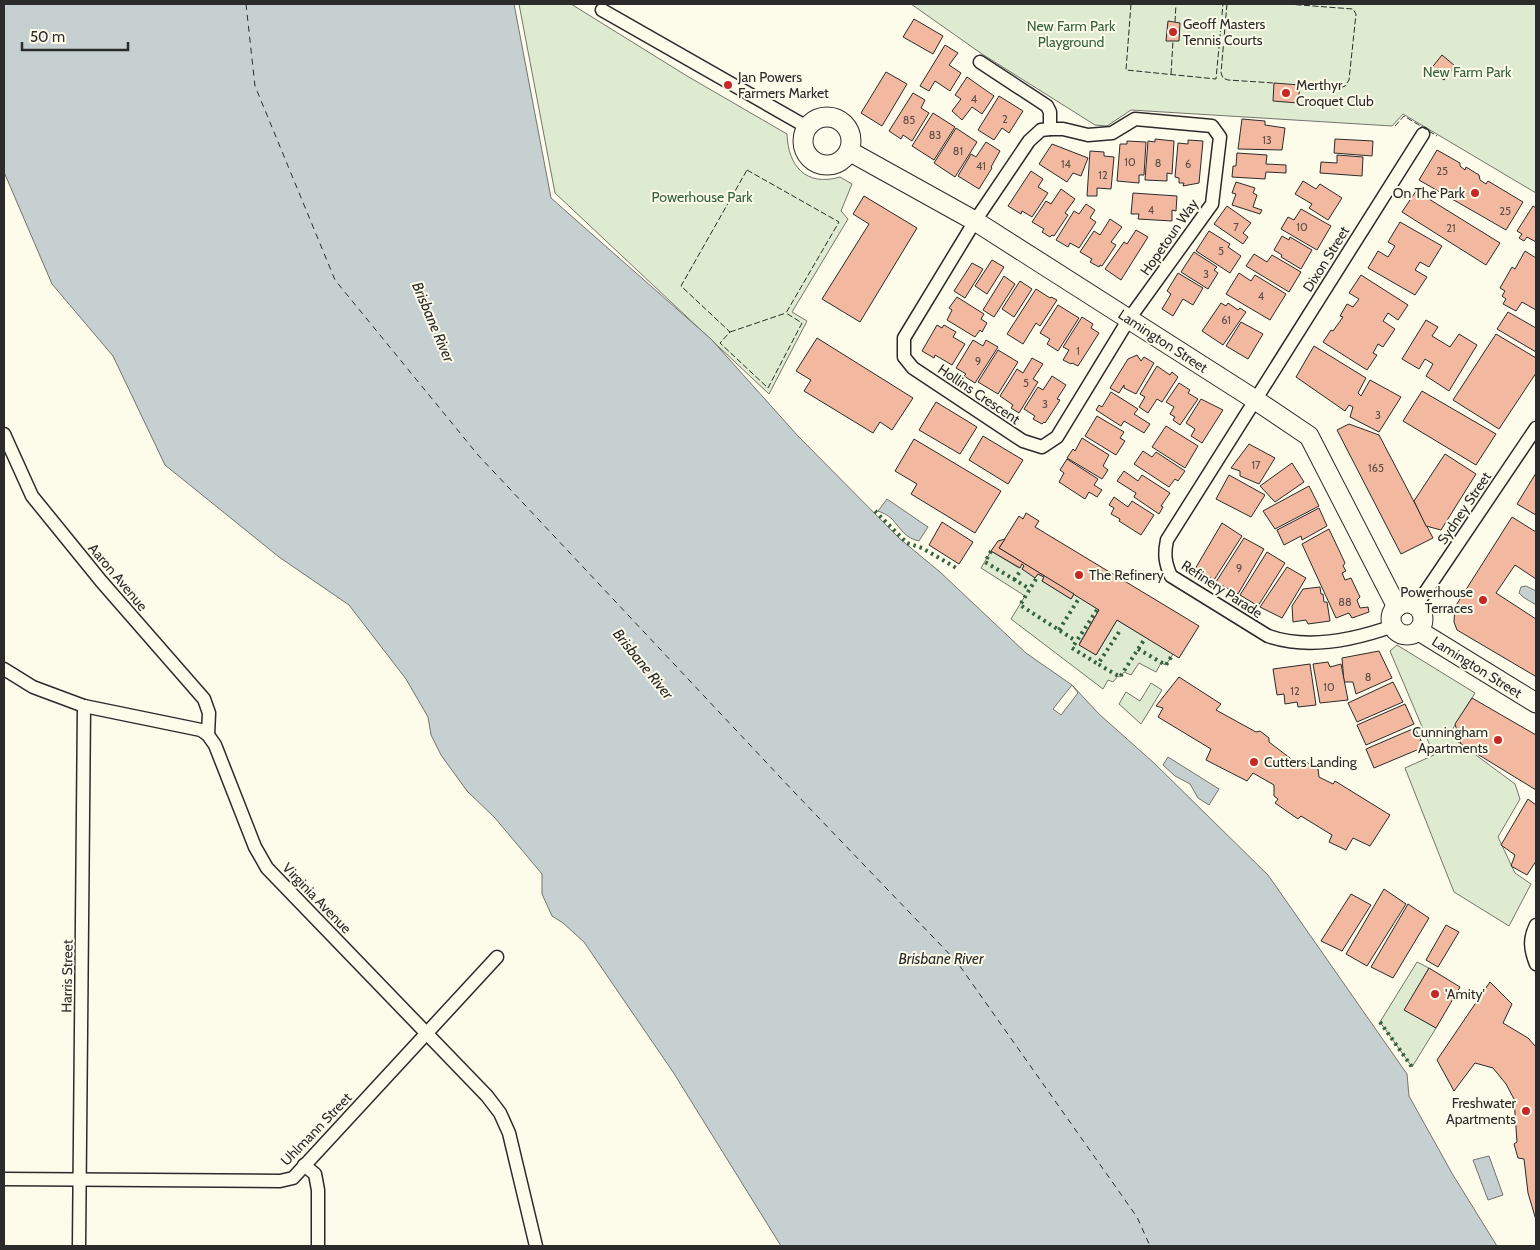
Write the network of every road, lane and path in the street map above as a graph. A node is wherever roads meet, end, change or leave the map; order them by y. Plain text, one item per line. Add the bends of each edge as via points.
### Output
1 (602, 10) dead end
2 (980, 62) dead end
3 (807, 127) junction
4 (1050, 129) junction
5 (1423, 134) dead end
6 (849, 151) junction
7 (975, 221) junction
8 (1129, 319) junction
9 (1254, 399) junction
10 (1536, 428) edge
11 (4, 434) edge
12 (1416, 606) junction
13 (1396, 607) junction
14 (1393, 626) junction
15 (1419, 631) junction
16 (4, 669) edge
17 (1536, 703) edge
18 (84, 706) junction
19 (208, 735) junction
20 (1534, 931) edge
21 (497, 957) dead end
22 (1536, 964) edge
23 (427, 1033) junction
24 (304, 1165) junction
25 (4, 1179) edge
26 (80, 1179) junction
27 (79, 1246) edge
28 (318, 1246) edge
29 (536, 1246) edge

1 - 3 street
2 - 4 street via 1047,106
3 - 6 street via 820,117 835,118 848,128 851,135
3 - 6 street via 802,142 814,163 830,166 838,163
4 - 7 street via 1041,130 1029,141
4 - 8 street, Hopetoun Way via 1088,136 1112,133 1135,119 1212,126 1220,137 1212,204
5 - 9 street, Dixon Street
6 - 7 street, Lamington Street
7 - 8 street, Lamington Street
7 - 8 street, Hollins Crescent via 904,338 904,356 913,368 1023,441 1042,447 1057,436
8 - 9 street, Lamington Street
9 - 13 street, Lamington Street via 1309,436
9 - 14 street, Refinery Parade via 1167,540 1165,564 1171,576 1268,636 1282,641 1318,643
10 - 12 street, Sydney Street
11 - 19 street, Aaron Avenue via 32,496 204,699 209,713
12 - 13 street via 1406,603
12 - 15 street via 1424,618
13 - 14 street via 1391,616
14 - 15 street via 1405,635
15 - 17 street, Lamington Street
16 - 18 street via 33,688
18 - 19 street via 201,730
18 - 26 street, Harris Street
19 - 23 street, Virginia Avenue via 216,745 255,847 267,868
20 - 22 street via 1530,950
21 - 23 street, Uhlmann Street
23 - 24 street, Uhlmann Street
23 - 29 street, Virginia Avenue via 500,1113 509,1133
24 - 26 street, Uhlmann Street via 293,1178 280,1181
24 - 28 street via 315,1174 318,1190
25 - 26 street, Uhlmann Street
26 - 27 street, Harris Street

